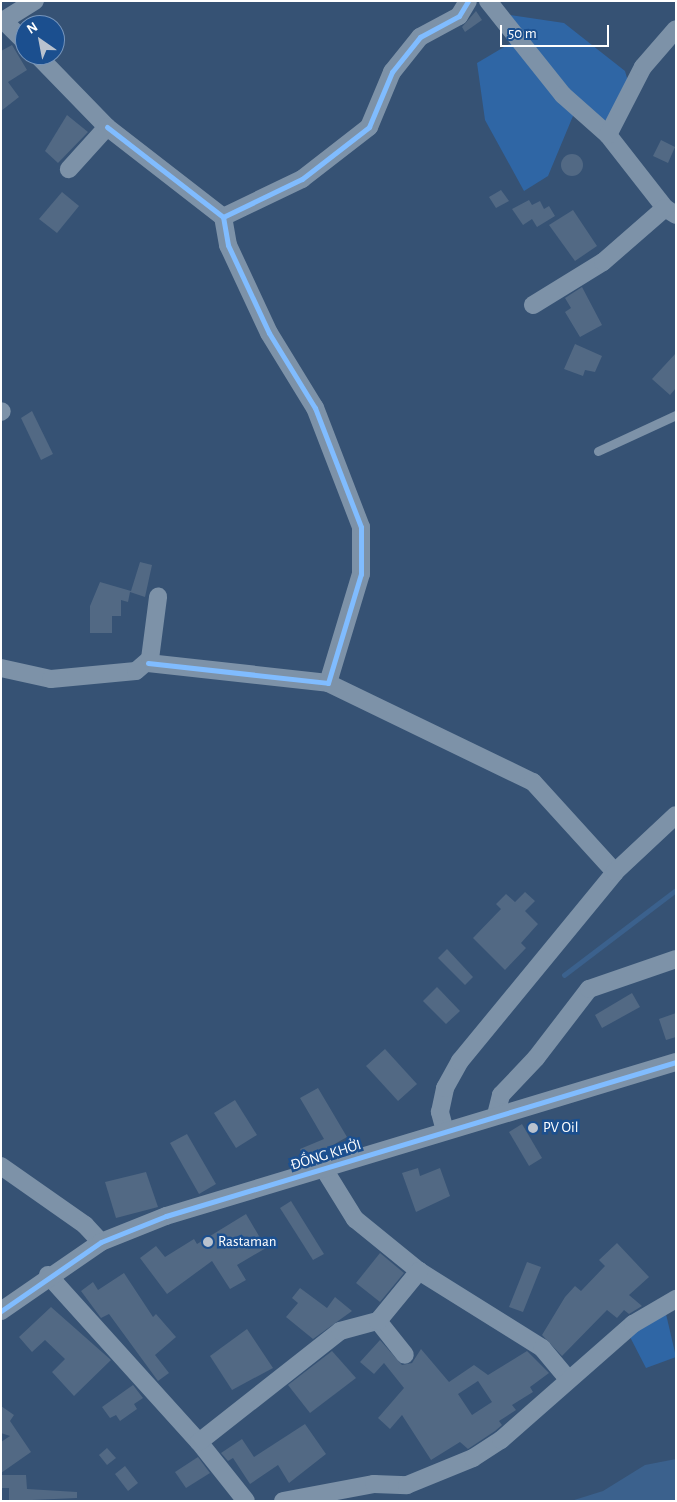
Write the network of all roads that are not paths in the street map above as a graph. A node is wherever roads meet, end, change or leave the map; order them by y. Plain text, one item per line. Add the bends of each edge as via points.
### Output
1 (35, 1) edge
2 (468, 1) edge
3 (488, 1) edge
4 (3, 22) edge
5 (676, 29) edge
6 (15, 33) edge
7 (47, 65) edge
8 (107, 127) junction
9 (608, 135) junction
10 (69, 170) dead end
11 (671, 212) edge
12 (223, 217) junction
13 (533, 305) dead end
14 (676, 415) edge
15 (598, 451) dead end
16 (158, 597) dead end
17 (148, 663) junction
18 (1, 668) edge
19 (328, 683) junction
20 (676, 815) edge
21 (615, 872) junction
22 (676, 959) edge
23 (676, 1062) edge
24 (496, 1116) junction
25 (445, 1131) junction
26 (1, 1166) edge
27 (324, 1169) junction
28 (101, 1242) junction
29 (419, 1271) junction
30 (48, 1275) junction
31 (676, 1299) edge
32 (1, 1311) edge
33 (378, 1321) junction
34 (405, 1355) dead end
35 (568, 1379) junction
36 (199, 1442) junction
37 (246, 1501) edge
38 (283, 1501) edge

1 - 4 street
2 - 12 street via 459,16 420,37 392,72 369,127 302,179
3 - 9 street via 563,95
4 - 6 street
5 - 9 street via 643,67
7 - 8 street
8 - 10 street
8 - 12 street
9 - 11 street
11 - 13 street via 603,262
12 - 19 street via 228,245 269,333 315,408 361,527 361,574
14 - 15 lane
16 - 17 street
17 - 18 street via 136,671 51,679
17 - 19 street
19 - 21 street via 533,782
20 - 21 street
21 - 25 street via 460,1061 445,1088 440,1112
22 - 24 street via 589,989 536,1058 501,1094
23 - 24 street, ĐỒNG KHỞI
24 - 25 street, ĐỒNG KHỞI
25 - 27 street, ĐỒNG KHỞI
26 - 28 street via 85,1225
27 - 28 street, ĐỒNG KHỞI via 166,1216
27 - 29 street via 355,1219
28 - 30 street, ĐỒNG KHỞI
29 - 33 street
29 - 35 street via 542,1348
30 - 32 street, ĐỒNG KHỞI
30 - 36 street
31 - 35 street via 633,1324
33 - 34 street
33 - 36 street via 340,1331
35 - 38 street via 501,1440 473,1458 406,1485 374,1484
36 - 37 street

